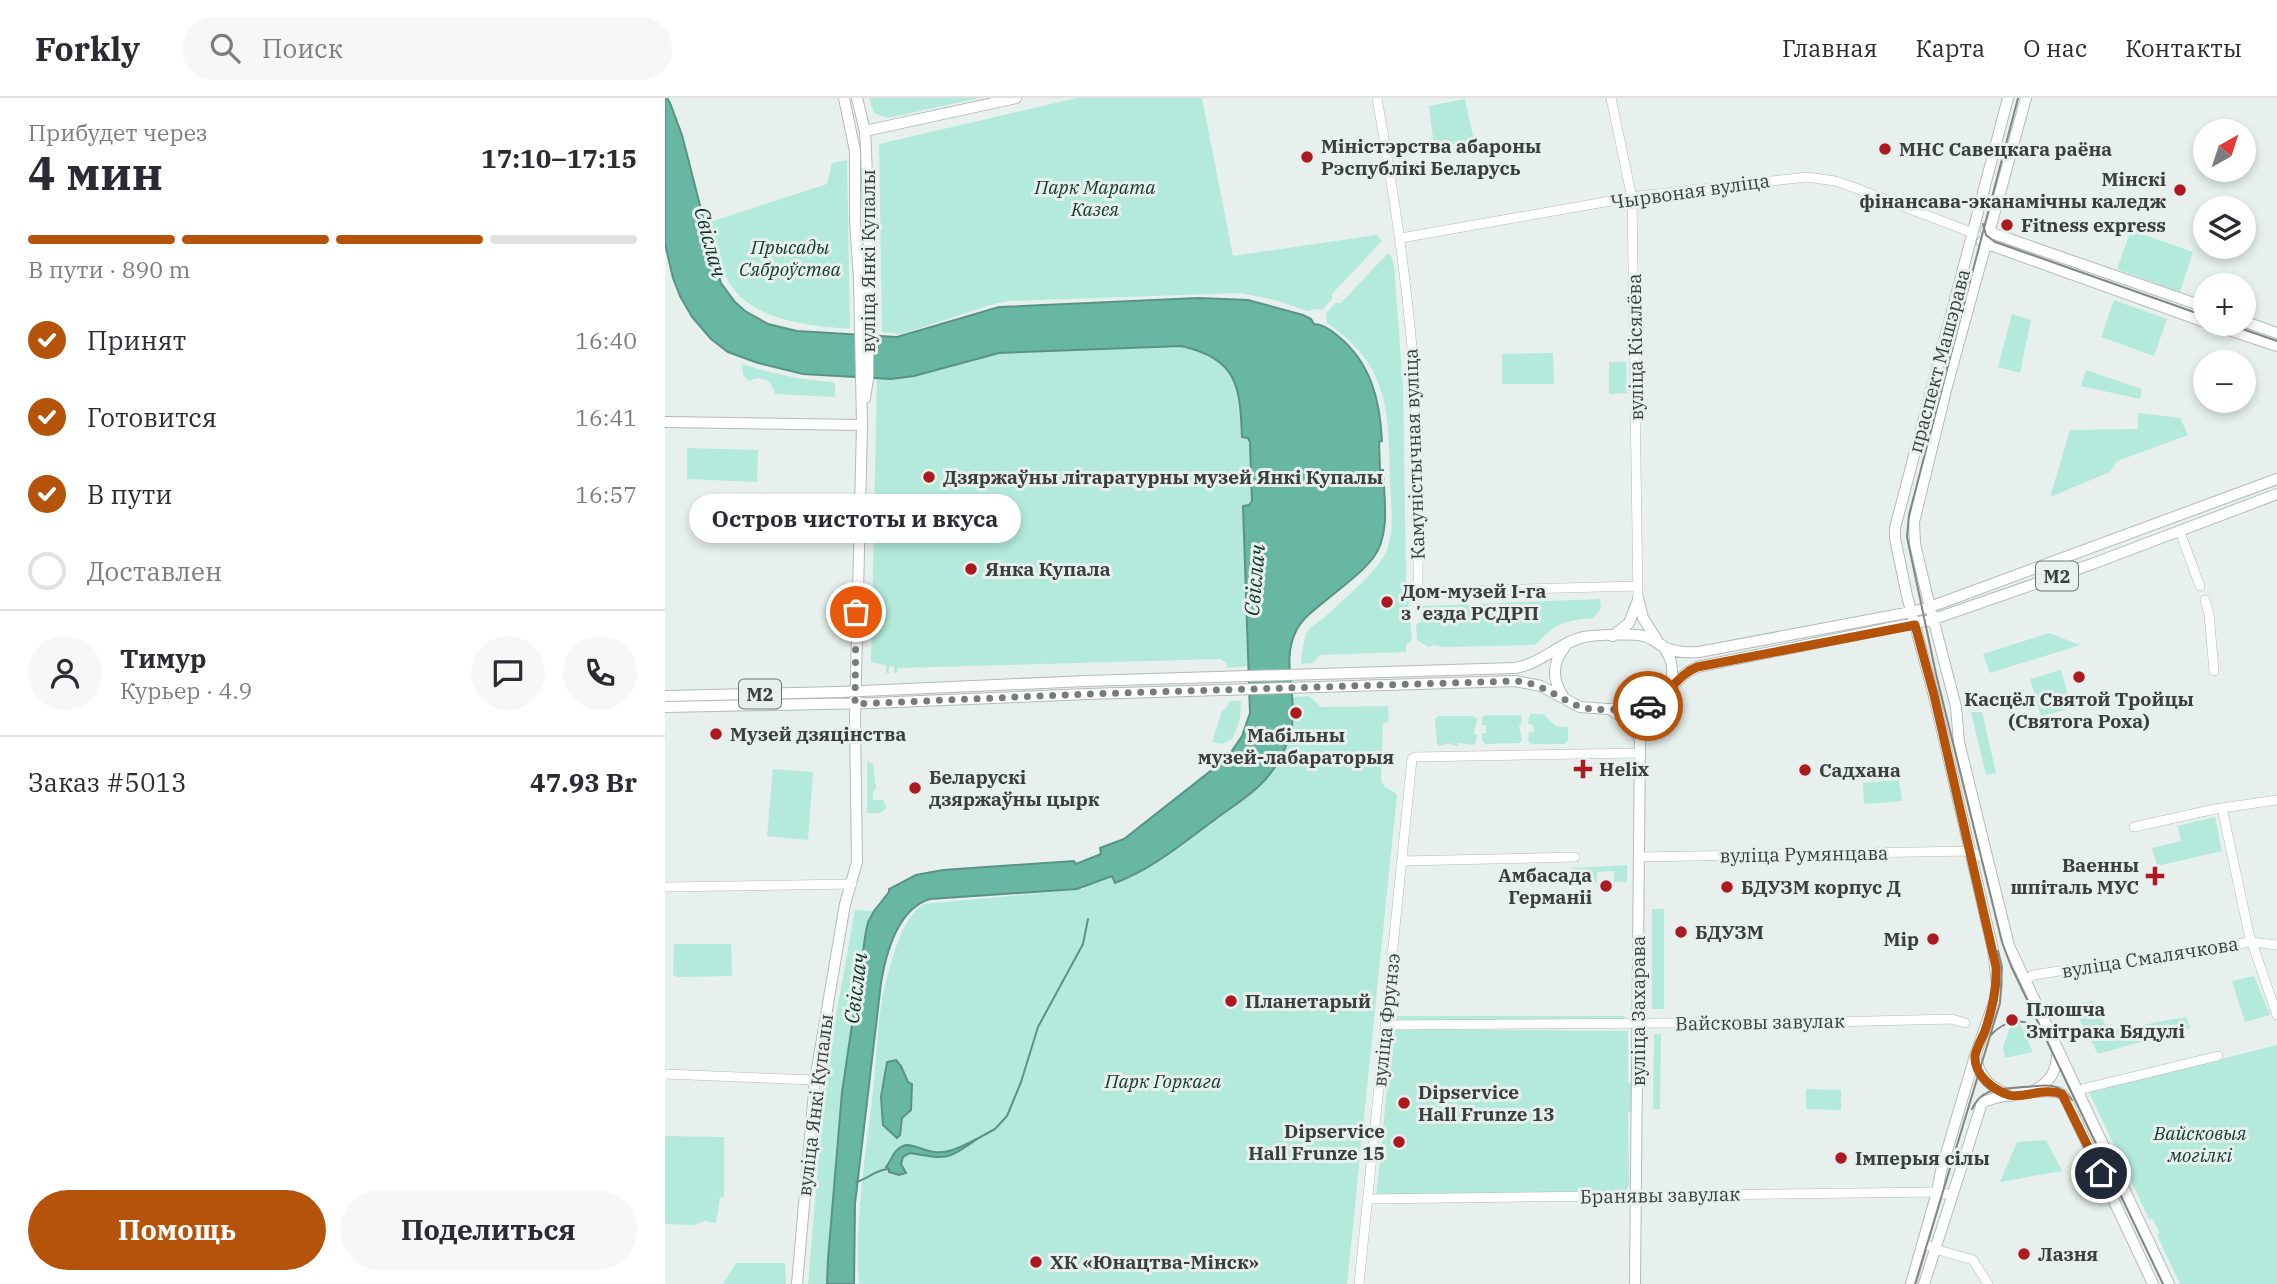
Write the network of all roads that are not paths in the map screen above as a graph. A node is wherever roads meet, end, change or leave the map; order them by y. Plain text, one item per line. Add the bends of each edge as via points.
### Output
1 (844, 98) edge
2 (857, 98) edge
3 (1016, 98) edge
4 (1377, 98) edge
5 (1611, 98) edge
6 (2008, 98) edge
7 (2026, 98) edge
8 (862, 118) junction
9 (849, 121) junction
10 (879, 128) junction
11 (865, 131) junction
12 (861, 150) junction
13 (1632, 198) junction
14 (1990, 232) junction
15 (1972, 233) junction
16 (1401, 238) junction
17 (1986, 244) junction
18 (2193, 303) edge
19 (2193, 318) edge
20 (2256, 326) edge
21 (2277, 333) edge
22 (2247, 336) edge
23 (2277, 346) edge
24 (665, 422) edge
25 (862, 425) junction
26 (1918, 440) junction
27 (1933, 444) junction
28 (2277, 479) edge
29 (2277, 494) edge
30 (2180, 532) junction
31 (2200, 586) dead end
32 (1638, 592) junction
33 (2205, 600) dead end
34 (1930, 607) junction
35 (1911, 612) junction
36 (1934, 620) junction
37 (1915, 625) junction
38 (1613, 636) junction
39 (1568, 644) junction
40 (1660, 644) junction
41 (2214, 671) dead end
42 (855, 691) junction
43 (665, 696) edge
44 (1662, 697) junction
45 (1568, 700) junction
46 (855, 704) junction
47 (665, 708) edge
48 (1608, 709) junction
49 (1640, 739) junction
50 (1639, 753) junction
51 (2277, 800) edge
52 (2222, 808) junction
53 (2134, 827) dead end
54 (1970, 851) junction
55 (1575, 857) dead end
56 (1639, 857) junction
57 (1986, 859) junction
58 (1402, 861) junction
59 (852, 884) junction
60 (665, 887) edge
61 (2251, 942) junction
62 (2277, 945) edge
63 (2025, 980) junction
64 (2277, 1015) edge
65 (1638, 1024) junction
66 (1385, 1025) junction
67 (1975, 1026) junction
68 (2057, 1048) junction
69 (1975, 1056) junction
70 (2218, 1056) dead end
71 (665, 1074) edge
72 (815, 1080) junction
73 (2078, 1090) junction
74 (2031, 1093) junction
75 (2011, 1096) junction
76 (1937, 1192) junction
77 (1952, 1195) junction
78 (1636, 1196) junction
79 (1368, 1199) junction
80 (1923, 1243) junction
81 (1935, 1249) junction
82 (797, 1284) edge
83 (1359, 1284) edge
84 (1635, 1284) edge
85 (1911, 1284) edge
86 (1924, 1284) edge
87 (1987, 1284) edge
88 (2153, 1284) edge
89 (2169, 1284) edge

1 - 9 main road, вуліца Янкі Купалы
2 - 8 main road, вуліца Янкі Купалы
3 - 10 main road
4 - 16 street, Камуністычная вуліца
5 - 13 street, вуліца Кісялёва
6 - 15 main road, праспект Машэрава
7 - 14 main road, праспект Машэрава
8 - 10 main road
8 - 11 main road, вуліца Янкі Купалы
9 - 11 main road
9 - 12 main road, вуліца Янкі Купалы
10 - 11 main road
10 - 12 main road
11 - 12 main road, вуліца Янкі Купалы
12 - 25 main road, вуліца Янкі Купалы
13 - 15 street, Чырвоная вуліца via 1807,177 1850,186
13 - 16 street, Чырвоная вуліца
13 - 32 street, вуліца Кісялёва
14 - 15 main road, Чырвоная вуліца
14 - 17 main road, праспект Машэрава
14 - 18 main road, Чырвоная вуліца
15 - 17 main road, Чырвоная вуліца
15 - 26 main road, праспект Машэрава
16 - 32 street, Камуністычная вуліца via 1417,424 1418,592
17 - 19 main road, Чырвоная вуліца
17 - 27 main road, праспект Машэрава
20 - 21 main road
22 - 23 main road
24 - 25 main road
25 - 42 main road, вуліца Янкі Купалы
26 - 27 main road
26 - 35 main road, праспект Машэрава via 1895,528
27 - 34 main road, праспект Машэрава via 1913,533
28 - 34 main road, М2
29 - 30 main road, М2
30 - 31 street
30 - 36 main road, М2
32 - 38 main road via 1635,613
32 - 40 main road via 1647,626
33 - 41 street
34 - 35 main road, М2
34 - 36 main road, праспект Машэрава
35 - 37 main road, праспект Машэрава
35 - 40 main road, М2 via 1699,652
36 - 37 main road, М2
36 - 57 main road, праспект Машэрава
37 - 44 main road, М2 via 1697,667
37 - 54 main road, праспект Машэрава
38 - 39 main road, М2 via 1585,637
38 - 40 main road, М2 via 1639,635
39 - 42 main road, М2 via 1515,668
39 - 45 main road via 1558,658 1555,675
40 - 44 main road via 1673,668
42 - 43 main road, М2
42 - 46 main road, вуліца Янкі Купалы
44 - 48 main road, М2 via 1646,707
44 - 49 main road, вуліца Захарава via 1646,717
45 - 46 main road, М2 via 1523,681
45 - 48 main road, М2 via 1580,707
46 - 47 main road, М2
46 - 59 main road, вуліца Янкі Купалы via 857,862
48 - 49 main road via 1630,722
49 - 50 main road, вуліца Захарава
50 - 56 main road, вуліца Захарава
50 - 58 street, вуліца Фрунзэ via 1415,757
51 - 52 street
52 - 53 street
52 - 61 street
54 - 56 street, вуліца Румянцава
54 - 57 street
54 - 67 main road, праспект Машэрава via 1996,967 1995,999
55 - 58 street
56 - 65 main road, вуліца Захарава
57 - 63 main road, праспект Машэрава via 2009,946
58 - 66 street, вуліца Фрунзэ
59 - 60 street
59 - 72 main road, вуліца Янкі Купалы
61 - 62 street, вуліца Смалячкова
61 - 63 street, вуліца Смалячкова via 2033,975
61 - 64 street
63 - 68 main road, праспект Машэрава
65 - 66 street, Вайсковы завулак
65 - 67 street, Вайсковы завулак via 1952,1019
65 - 78 main road, вуліца Захарава
66 - 79 street, вуліца Фрунзэ
67 - 69 main road, праспект Машэрава
68 - 73 main road, праспект Машэрава
68 - 74 main road via 2058,1063 2052,1077
69 - 75 main road via 1984,1079
69 - 76 main road, праспект Машэрава
70 - 73 street
71 - 72 street
72 - 82 main road, вуліца Янкі Купалы
73 - 89 main road, праспект Машэрава
74 - 75 main road
74 - 88 main road via 2056,1092 2066,1099
75 - 77 main road via 1982,1103
76 - 77 street, Бранявы завулак
76 - 78 street, Бранявы завулак
76 - 80 main road, праспект Машэрава
77 - 81 main road
78 - 79 street, Бранявы завулак
78 - 84 main road, вуліца Захарава
79 - 83 street, вуліца Фрунзэ
80 - 81 street
80 - 85 main road, праспект Машэрава
81 - 86 main road
81 - 87 street via 1973,1260

